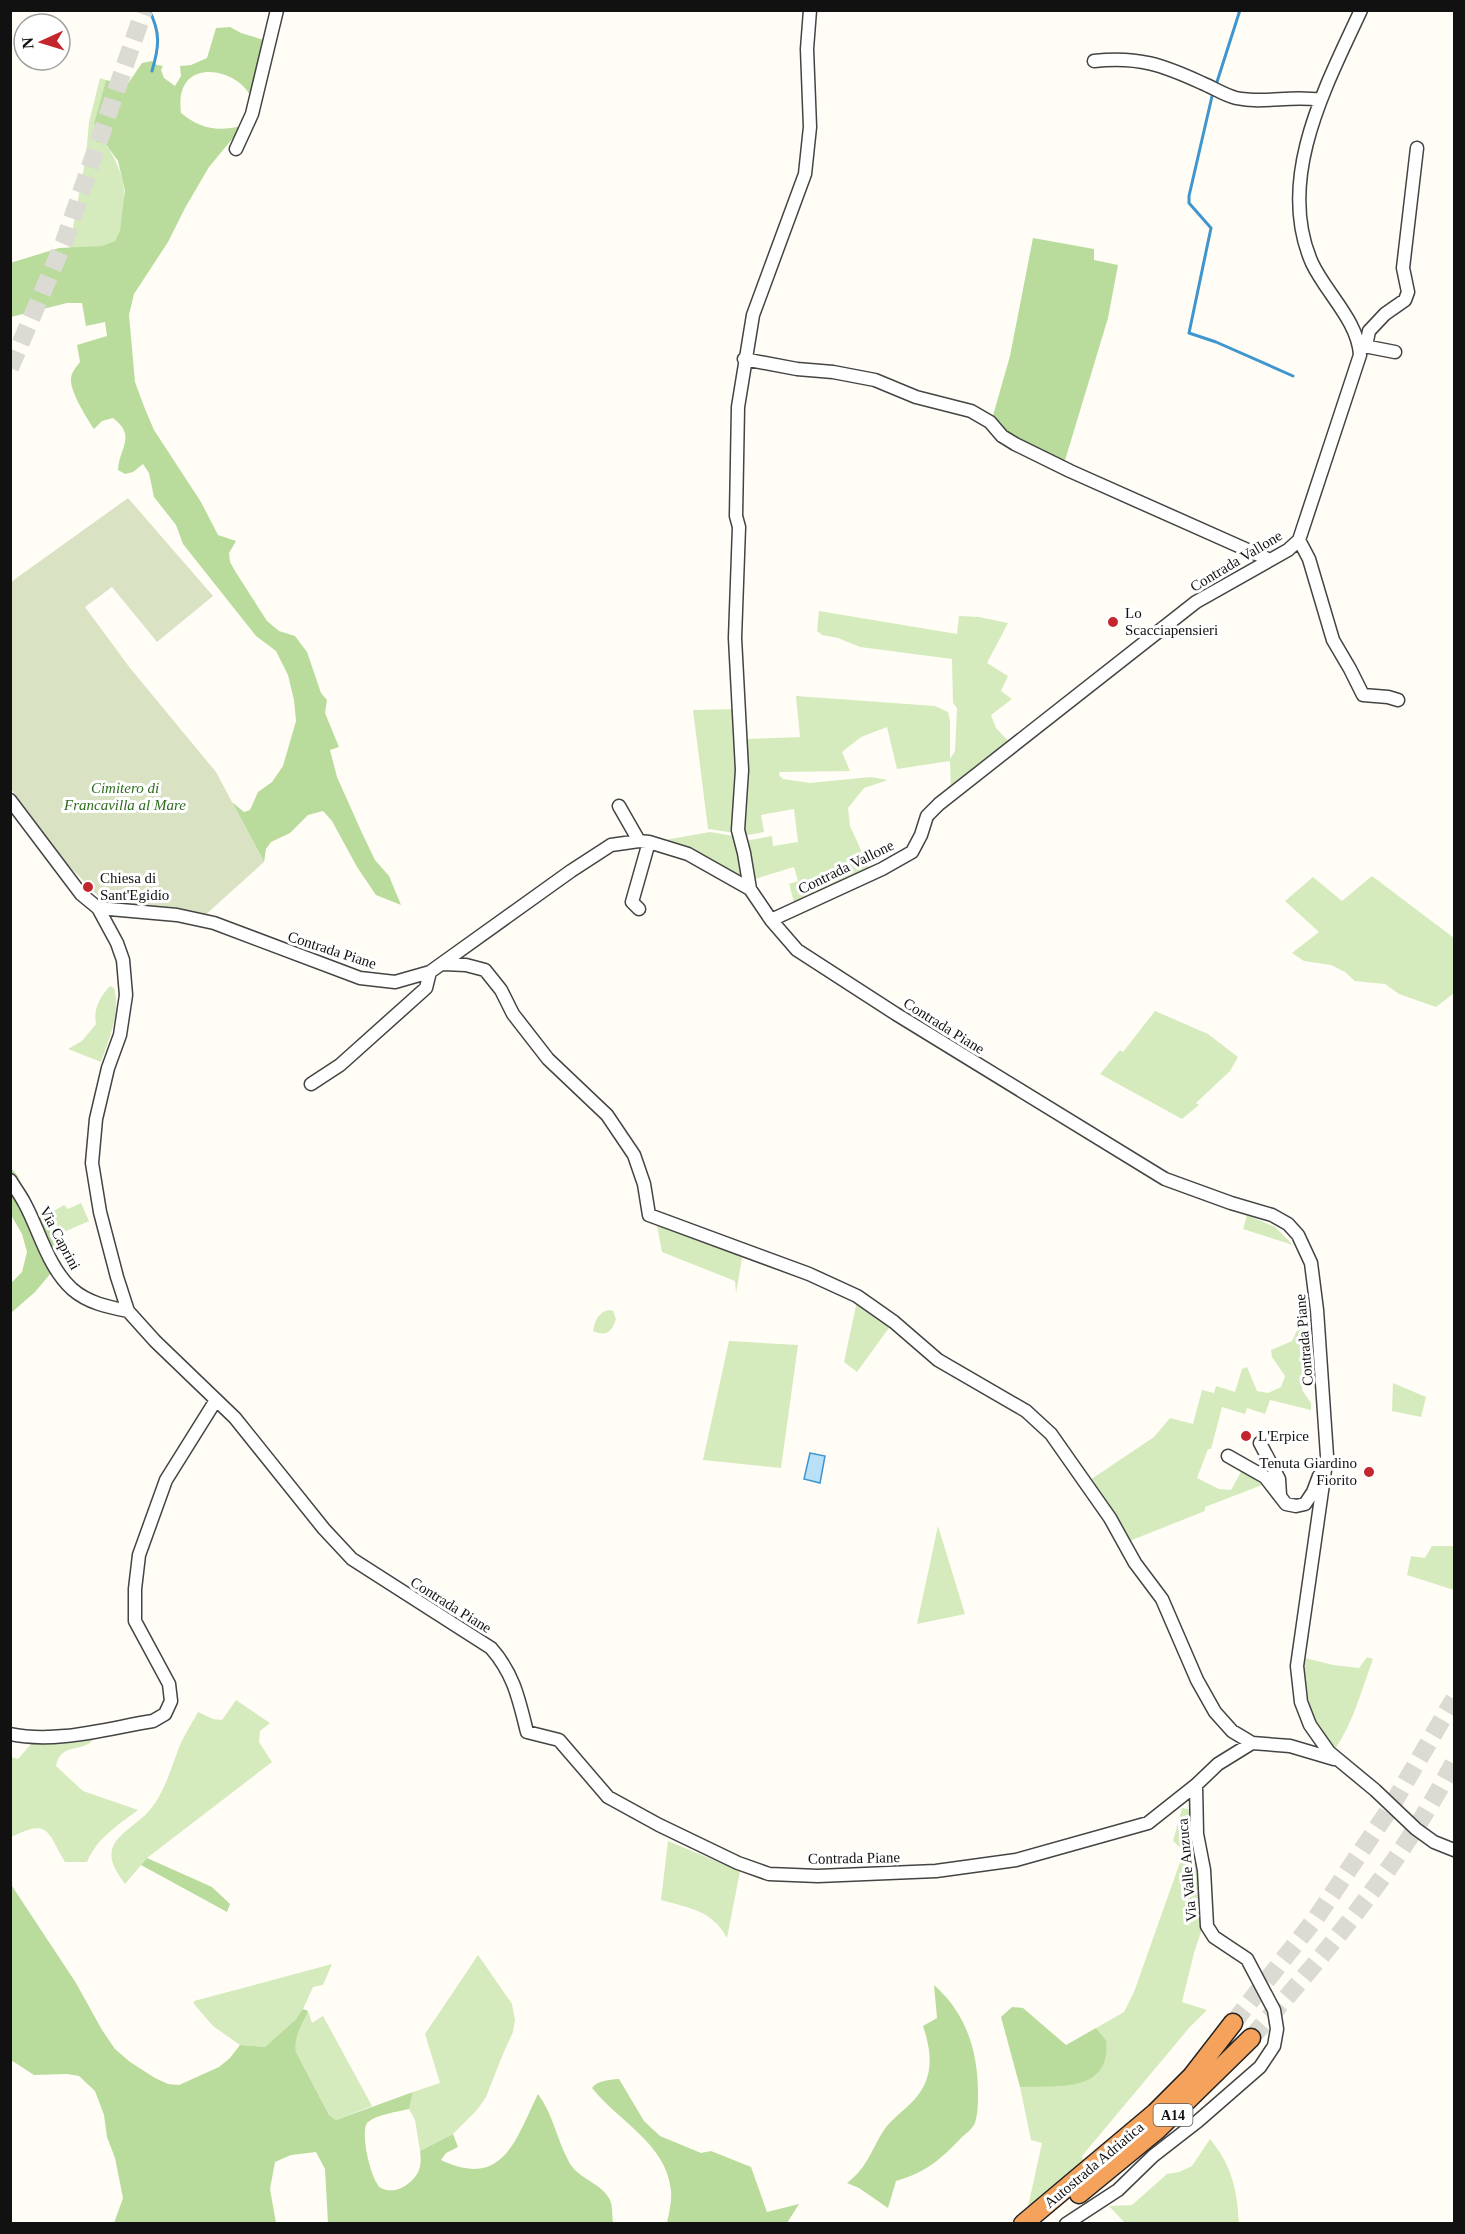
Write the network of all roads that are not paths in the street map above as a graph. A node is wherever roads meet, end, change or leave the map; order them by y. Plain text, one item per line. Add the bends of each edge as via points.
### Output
1 (277, 10) edge
2 (810, 10) edge
3 (1360, 10) edge
4 (1094, 61) dead end
5 (1320, 100) junction
6 (1417, 148) dead end
7 (236, 149) dead end
8 (1363, 345) junction
9 (1395, 352) dead end
10 (744, 359) junction
11 (1299, 540) junction
12 (1270, 560) junction
13 (1398, 700) dead end
14 (10, 800) edge
15 (619, 806) dead end
16 (644, 842) junction
17 (750, 889) junction
18 (98, 908) junction
19 (639, 909) dead end
20 (771, 920) junction
21 (443, 964) junction
22 (430, 972) junction
23 (312, 1084) dead end
24 (10, 1180) edge
25 (128, 1311) junction
26 (216, 1400) junction
27 (1260, 1443) dead end
28 (1227, 1456) dead end
29 (1327, 1456) junction
30 (1280, 1495) junction
31 (10, 1734) edge
32 (1251, 1743) junction
33 (1338, 1760) junction
34 (1196, 1785) junction
35 (1455, 1850) edge
36 (1233, 2023) tunnel mouth
37 (1251, 2038) tunnel mouth
38 (1087, 2179) junction
39 (1023, 2223) edge
40 (1043, 2223) edge
41 (1066, 2223) edge

1 - 7 street via 252,114
2 - 10 street via 810,127 805,174 763,284
3 - 5 street
4 - 5 street via 1127,59 1163,65 1227,95 1249,100
5 - 8 street via 1303,164 1301,222 1315,270
6 - 8 street, Contrada Vallone via 1403,268 1408,292 1405,300 1369,331
8 - 9 street
8 - 11 street, Contrada Vallone
10 - 12 street via 875,380 916,397 970,411 990,422 1002,436 1033,453
10 - 17 street via 736,450 739,527 735,638 742,770 738,830
11 - 12 street, Contrada Vallone
11 - 13 street via 1309,559 1333,640 1363,695
12 - 20 street, Contrada Vallone via 1196,602 939,804 927,816 912,852
14 - 18 street, Contrada Piane via 81,894
15 - 16 street
16 - 17 street, Contrada Piane via 688,854
16 - 19 street via 632,902
16 - 21 street, Contrada Piane via 611,845
17 - 20 street, Contrada Piane
18 - 22 street, Contrada Piane via 177,915 214,923 360,978 395,982
18 - 25 street, Contrada Piane via 123,960 126,995 120,1035 96,1119 92,1164 100,1212
20 - 29 street, Contrada Piane via 797,950 1165,1179 1288,1224 1298,1235 1311,1263
21 - 22 street, Contrada Piane
21 - 32 street via 485,970 548,1059 607,1116 634,1155 649,1215 857,1296 938,1360 1026,1412 1051,1434 1162,1599 1215,1712 1232,1731
22 - 23 street via 426,988 340,1065
24 - 25 street, Via Caprini via 55,1265 73,1289 106,1307
25 - 26 street, Contrada Piane
26 - 31 street via 166,1480 136,1572 135,1621 169,1684 171,1701 165,1714 153,1721 62,1736
26 - 34 street, Contrada Piane via 352,1559 491,1648 512,1678 527,1732 559,1740 608,1797 738,1863 769,1874 818,1876 936,1871 1016,1860 1148,1824
27 - 30 street via 1279,1479
28 - 30 street via 1265,1477
29 - 30 street via 1305,1504 1286,1504
29 - 33 street, Contrada Piane via 1297,1673 1301,1702 1310,1725
32 - 33 street, Contrada Piane via 1290,1746
32 - 34 street, Contrada Piane via 1218,1764
33 - 35 street, Contrada Piane via 1416,1829
34 - 41 street, Via Valle Anzuca via 1207,1926 1211,1934 1247,1959 1274,2010 1274,2046 1260,2067 1118,2190
36 - 38 highway, Autostrada Adriatica / A14 via 1192,2076
37 - 38 highway, Autostrada Adriatica / A14 via 1157,2130
38 - 39 highway, Autostrada Adriatica / A14
38 - 40 highway, Autostrada Adriatica / A14

